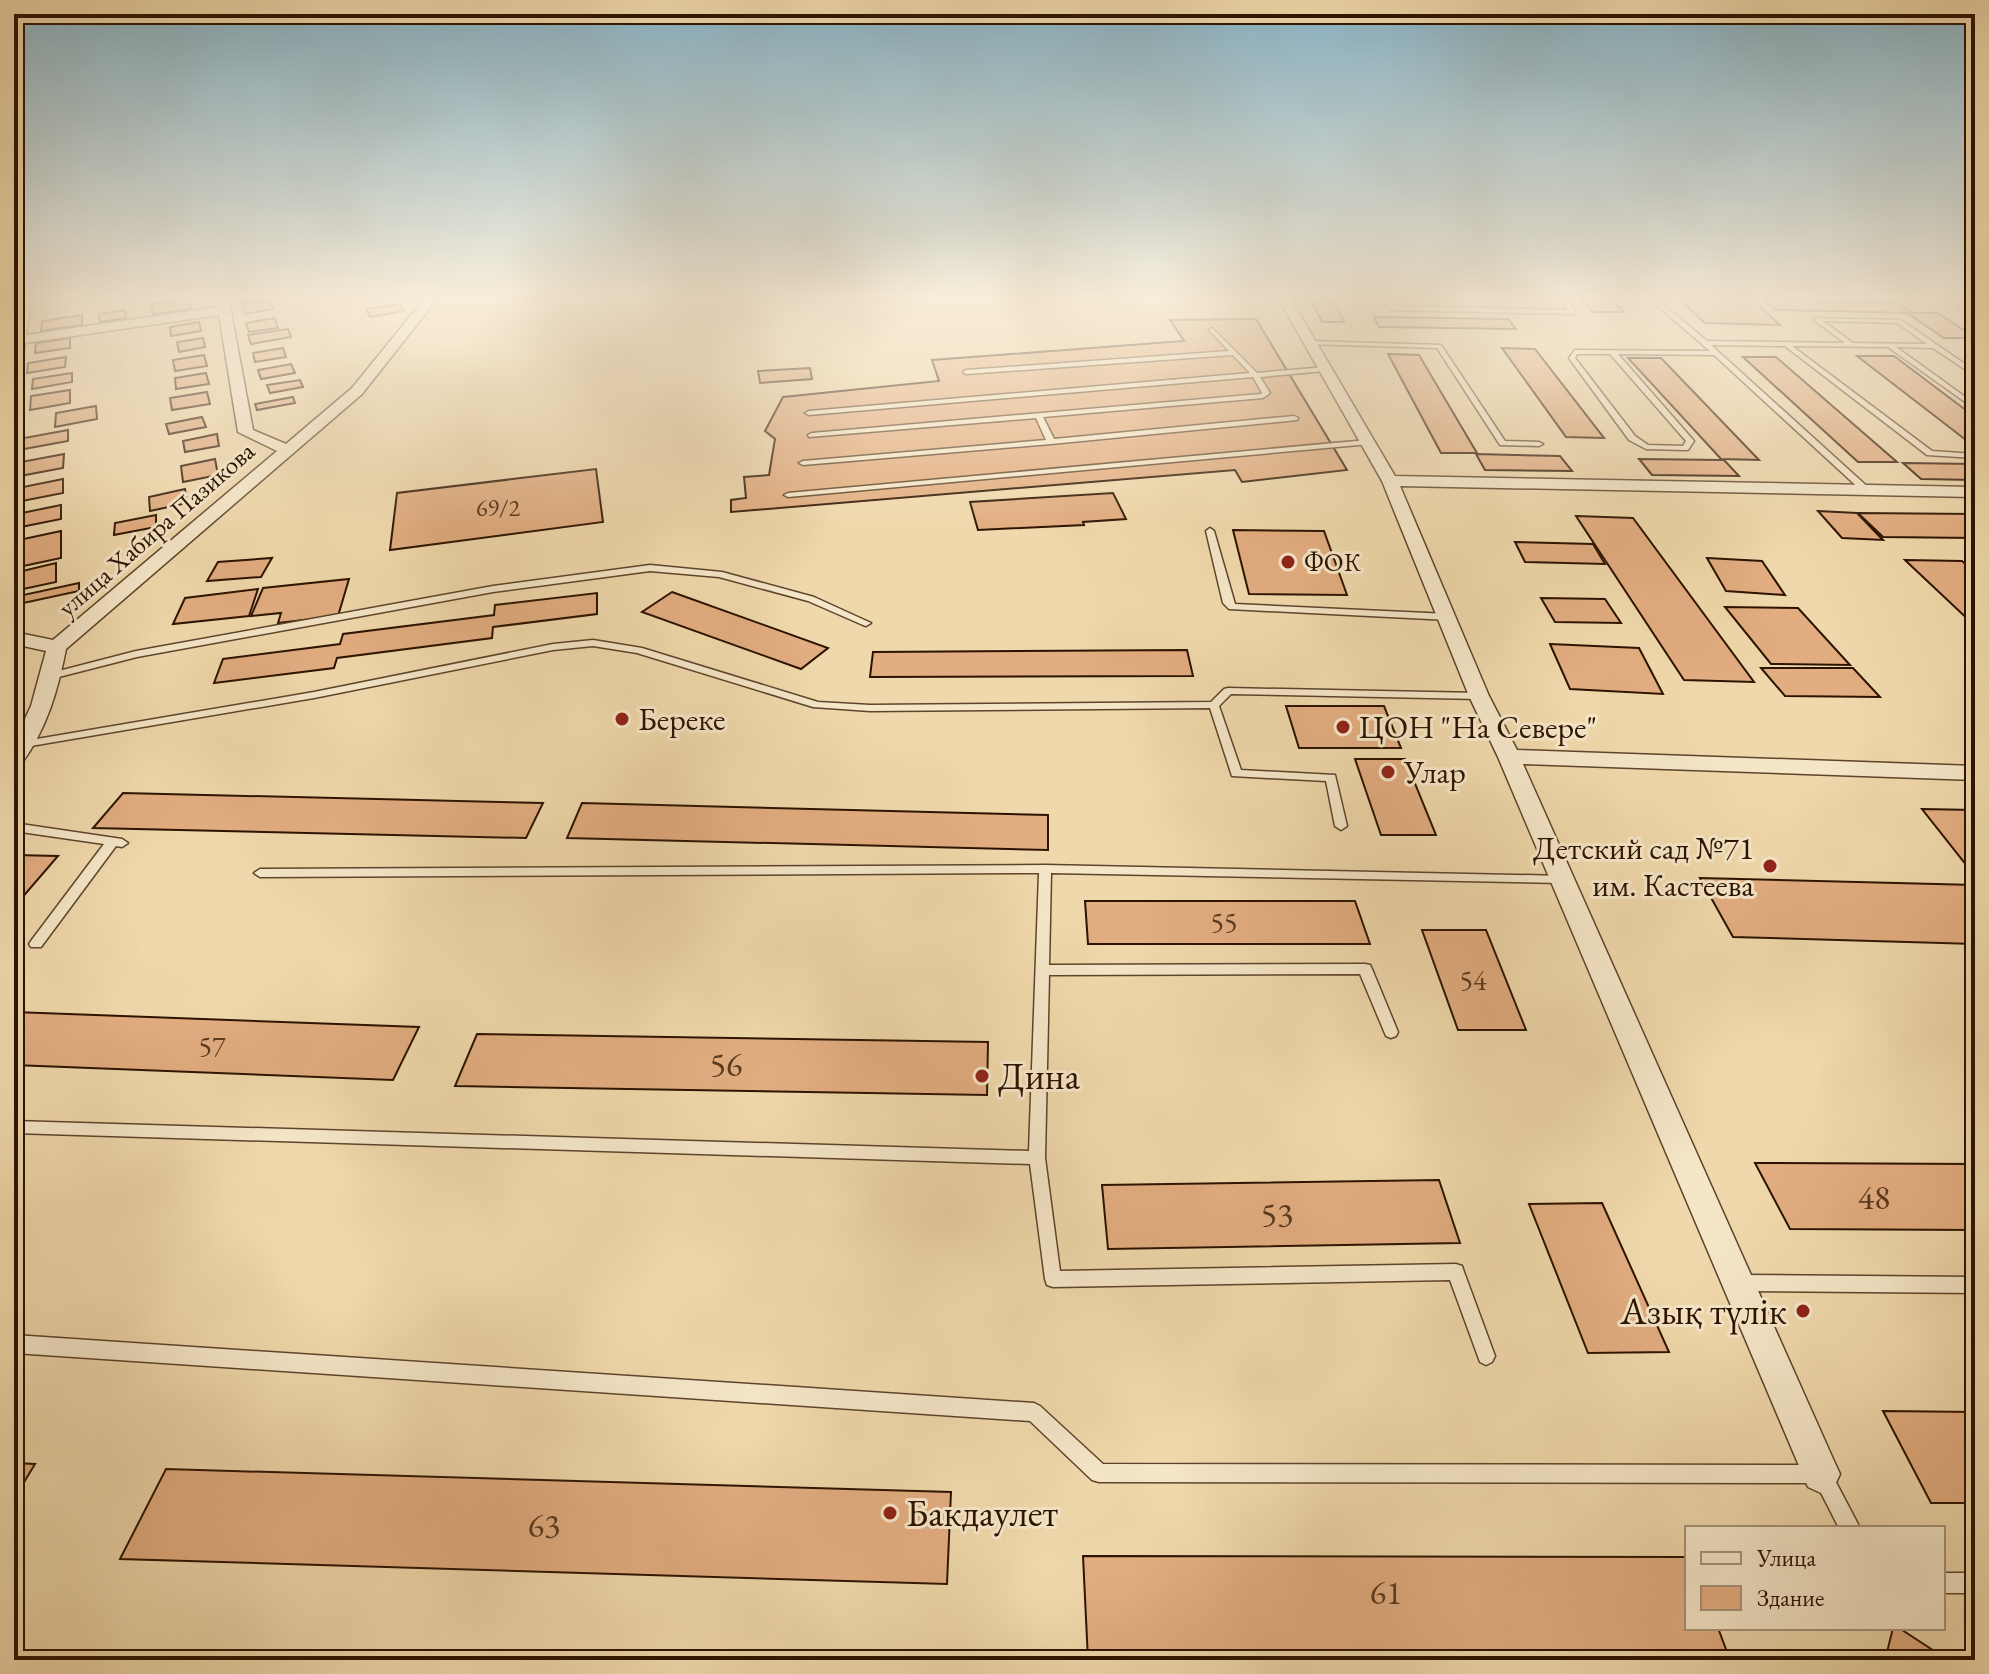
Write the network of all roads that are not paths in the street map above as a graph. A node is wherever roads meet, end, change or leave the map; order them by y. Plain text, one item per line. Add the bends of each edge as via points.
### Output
1 (236, 374) edge
2 (371, 374) edge
3 (1242, 374) edge
4 (1255, 374) edge
5 (1328, 374) edge
6 (1458, 374) edge
7 (1584, 374) edge
8 (1631, 374) edge
9 (1739, 374) edge
10 (1825, 374) edge
11 (1929, 374) edge
12 (1975, 407) edge
13 (809, 413) dead end
14 (1039, 416) junction
15 (1294, 418) dead end
16 (812, 435) dead end
17 (1051, 442) junction
18 (1367, 442) junction
19 (1539, 444) dead end
20 (288, 450) junction
21 (1975, 456) edge
22 (803, 463) dead end
23 (1390, 481) junction
24 (1866, 490) junction
25 (1975, 492) edge
26 (788, 495) dead end
27 (1210, 531) dead end
28 (1449, 617) junction
29 (866, 623) dead end
30 (14, 638) edge
31 (57, 647) junction
32 (51, 676) junction
33 (1479, 696) junction
34 (1214, 705) junction
35 (20, 751) edge
36 (1509, 757) junction
37 (1975, 773) edge
38 (1341, 826) dead end
39 (14, 827) edge
40 (1045, 869) junction
41 (260, 873) dead end
42 (1562, 879) junction
43 (36, 944) dead end
44 (1043, 970) junction
45 (1391, 1032) dead end
46 (14, 1127) edge
47 (1037, 1158) junction
48 (1738, 1283) junction
49 (1975, 1285) edge
50 (14, 1344) edge
51 (1486, 1356) dead end
52 (1821, 1474) junction
53 (1849, 1526) edge
54 (1945, 1583) edge
55 (1975, 1583) edge

1 - 20 street via 246,432
2 - 20 street, улица Хабира Пазикова
3 - 13 lane
4 - 14 lane via 1263,396
5 - 18 street
6 - 19 lane via 1503,443
7 - 8 lane via 1632,438 1646,447 1685,448 1690,441
9 - 24 lane
10 - 21 lane via 1930,453
11 - 12 lane
14 - 16 lane
14 - 17 lane
15 - 17 lane
17 - 22 lane
18 - 23 street
18 - 26 lane
20 - 31 street, улица Хабира Пазикова
23 - 24 street
23 - 28 street
24 - 25 street
27 - 28 lane via 1232,607
28 - 33 street
29 - 32 lane via 811,599 719,574 650,568 493,589 136,654
30 - 31 street
31 - 32 street, улица Хабира Пазикова
32 - 35 street, улица Хабира Пазикова
33 - 34 lane via 1228,691
33 - 36 street
34 - 35 lane via 817,705 638,650 593,643
34 - 38 lane via 1236,773 1331,778
36 - 37 street
36 - 42 street
39 - 43 lane via 117,843
40 - 41 lane
40 - 42 lane
40 - 44 lane
42 - 48 street
44 - 45 lane via 1365,969
44 - 47 lane
46 - 47 lane
47 - 51 lane via 1053,1279 1456,1272
48 - 49 lane
48 - 52 street
50 - 52 lane via 1034,1412 1099,1473
52 - 53 lane
54 - 55 lane

